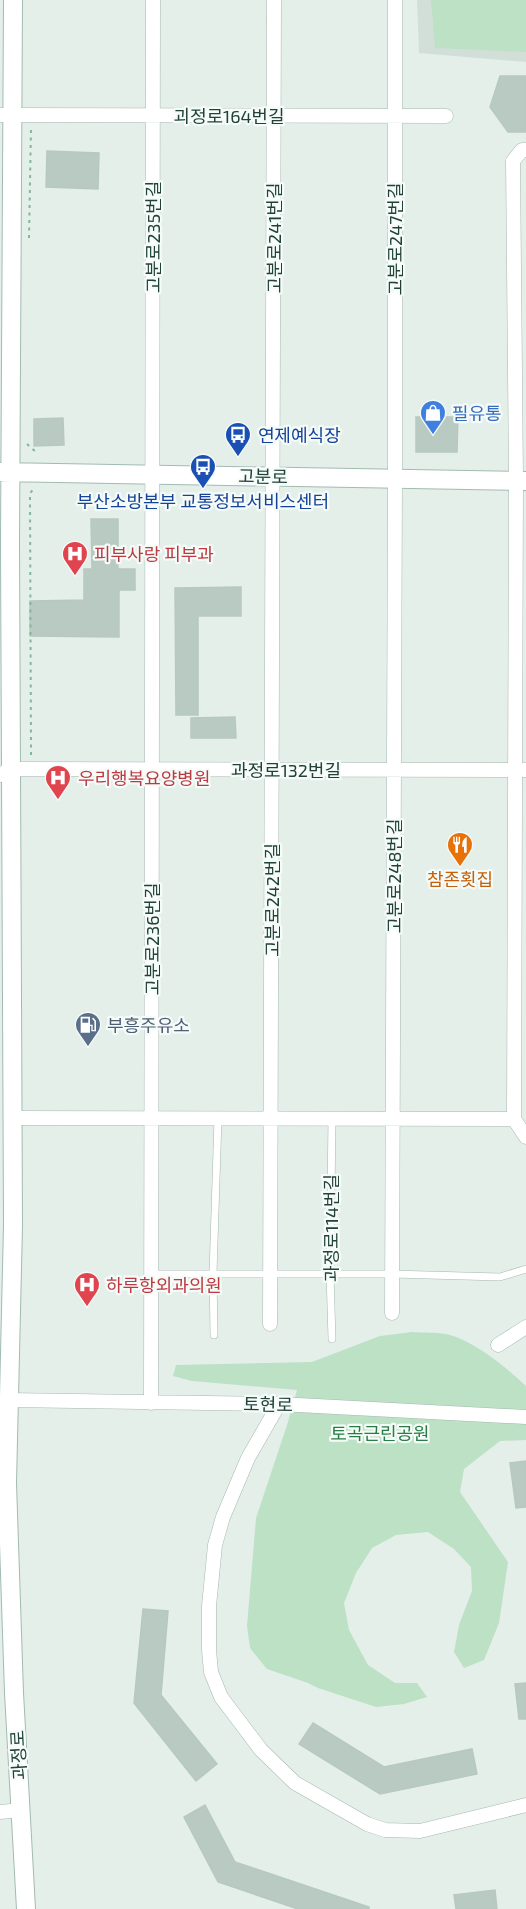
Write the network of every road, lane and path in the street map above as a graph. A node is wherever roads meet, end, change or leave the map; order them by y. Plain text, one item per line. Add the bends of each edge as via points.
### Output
1 (13, 0) edge
2 (153, 0) edge
3 (274, 0) edge
4 (394, 0) edge
5 (6, 116) edge
6 (153, 116) junction
7 (274, 116) junction
8 (395, 116) junction
9 (446, 116) dead end
10 (526, 150) edge
11 (25, 441) dead end
12 (38, 454) dead end
13 (4, 469) edge
14 (153, 474) junction
15 (273, 476) junction
16 (395, 478) junction
17 (521, 481) edge
18 (37, 484) dead end
19 (31, 761) dead end
20 (152, 769) junction
21 (272, 770) junction
22 (394, 770) junction
23 (520, 770) edge
24 (5, 772) edge
25 (12, 1118) junction
26 (152, 1118) junction
27 (218, 1118) junction
28 (271, 1118) junction
29 (332, 1118) junction
30 (393, 1118) junction
31 (514, 1119) junction
32 (526, 1137) edge
33 (6, 1200) edge
34 (526, 1269) edge
35 (152, 1274) junction
36 (213, 1274) junction
37 (270, 1274) junction
38 (330, 1274) junction
39 (392, 1274) junction
40 (0, 1296) edge
41 (11, 1313) junction
42 (392, 1313) dead end
43 (270, 1324) dead end
44 (526, 1327) edge
45 (214, 1335) dead end
46 (332, 1339) dead end
47 (498, 1345) dead end
48 (9, 1400) junction
49 (151, 1403) junction
50 (279, 1404) junction
51 (526, 1417) edge
52 (5, 1601) edge
53 (526, 1805) edge
54 (21, 1810) junction
55 (0, 1812) edge
56 (26, 1909) edge

1 - 5 main road, 과정로
2 - 6 street, 고분로235번길
3 - 7 street, 고분로241번길
4 - 8 street, 고분로247번길
5 - 6 street, 괴정로164번길
5 - 13 main road, 과정로
6 - 7 street, 괴정로164번길
6 - 14 street, 고분로235번길
7 - 8 street, 괴정로164번길
7 - 15 street, 고분로241번길
8 - 9 street, 괴정로164번길
8 - 16 street, 고분로247번길
10 - 17 street via 513,161
11 - 12 path
13 - 14 main road, 고분로
13 - 24 main road, 과정로
14 - 15 main road, 고분로
14 - 20 street, 고분로236번길
15 - 16 main road, 고분로
15 - 21 street, 고분로242번길
16 - 17 main road, 고분로
16 - 22 street, 고분로248번길
17 - 23 street
18 - 19 path via 30,493
20 - 21 street, 과정로132번길
20 - 24 street, 과정로132번길
20 - 26 street, 고분로236번길
21 - 22 street, 과정로132번길
21 - 28 street, 고분로242번길
22 - 23 street, 과정로132번길
22 - 30 street, 고분로248번길
23 - 31 street
24 - 25 main road, 과정로
25 - 26 street
25 - 33 main road, 과정로
26 - 27 street
26 - 35 street, 고분로236번길
27 - 28 street
27 - 36 lane
28 - 29 street
28 - 37 street, 고분로242번길
29 - 30 street
29 - 38 lane, 과정로114번길
30 - 31 street
30 - 39 street, 고분로248번길
31 - 32 street
33 - 41 main road, 과정로
34 - 39 lane via 500,1277
35 - 36 lane
35 - 49 street, 고분로236번길
36 - 37 lane
36 - 45 lane
37 - 38 lane
37 - 43 street, 고분로242번길
38 - 39 lane
38 - 46 lane, 과정로114번길
39 - 42 street, 고분로248번길
40 - 41 street
41 - 48 main road, 과정로
44 - 47 street
48 - 49 street, 토현로
48 - 52 main road, 과정로
49 - 50 street, 토현로
50 - 51 street, 토현로
50 - 53 street via 248,1458 215,1545 209,1650 211,1672 221,1696 261,1750 295,1783 367,1824 384,1830 420,1831
52 - 54 main road, 과정로
54 - 55 street
54 - 56 main road, 과정로

